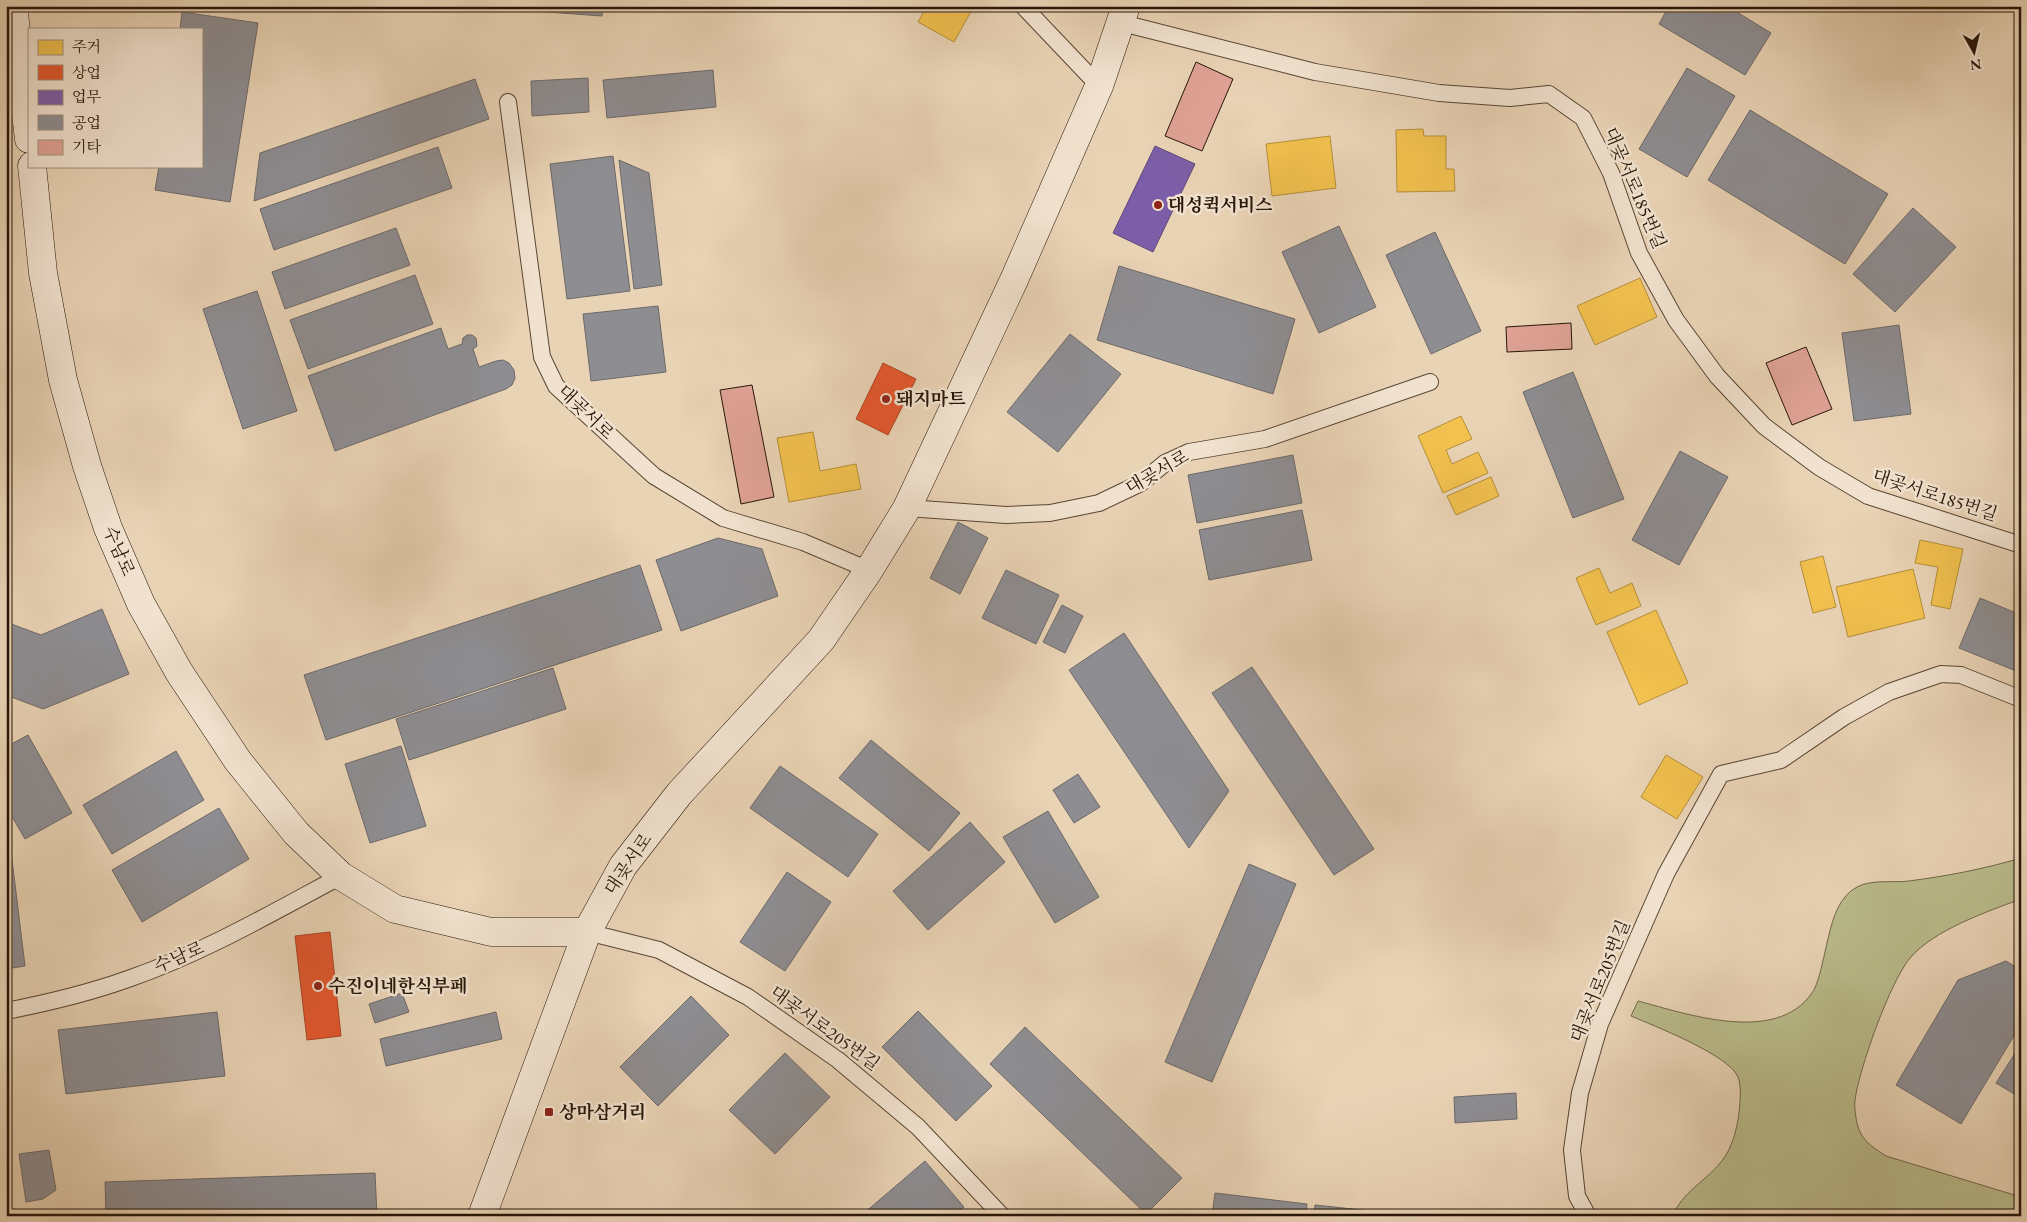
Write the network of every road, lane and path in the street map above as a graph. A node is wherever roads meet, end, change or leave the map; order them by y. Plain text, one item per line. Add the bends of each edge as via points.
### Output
1 (13, 6) edge
2 (1023, 6) edge
3 (1124, 15) edge
4 (1099, 86) junction
5 (508, 102) dead end
6 (28, 131) edge
7 (32, 168) edge
8 (1430, 382) dead end
9 (906, 508) junction
10 (2021, 545) edge
11 (869, 570) junction
12 (2021, 699) edge
13 (341, 876) junction
14 (586, 932) junction
15 (6, 1011) edge
16 (482, 1216) edge
17 (1002, 1216) edge
18 (1588, 1216) edge

1 - 6 street
2 - 4 lane
3 - 4 street, 대곶서로
3 - 10 lane, 대곶서로185번길 via 1315,72 1439,93 1510,98 1549,94 1583,118 1611,173 1639,253 1676,320 1717,376 1764,426 1819,467 1868,496
4 - 9 street, 대곶서로 via 1014,280
5 - 11 lane, 대곶서로 via 542,357 556,386 654,476 723,518 803,542
7 - 13 street, 수남로 via 43,273 64,380 108,528 141,604 174,664 238,762 296,833
8 - 9 lane, 대곶서로 via 1265,439 1189,452 1165,463 1140,483 1099,503 1050,513 1006,515
9 - 11 street, 대곶서로
11 - 14 street, 대곶서로 via 821,640 679,794 623,866
12 - 18 lane, 대곶서로205번길 via 1961,675 1941,674 1889,692 1844,717 1781,760 1721,774 1666,874 1600,1024 1580,1093 1572,1150 1577,1196
13 - 14 street, 수남로 via 395,909 491,932
13 - 15 lane, 수남로 via 230,936 128,979
14 - 16 street, 대곶서로
14 - 17 lane, 대곶서로205번길 via 659,950 748,997 838,1060 918,1127

